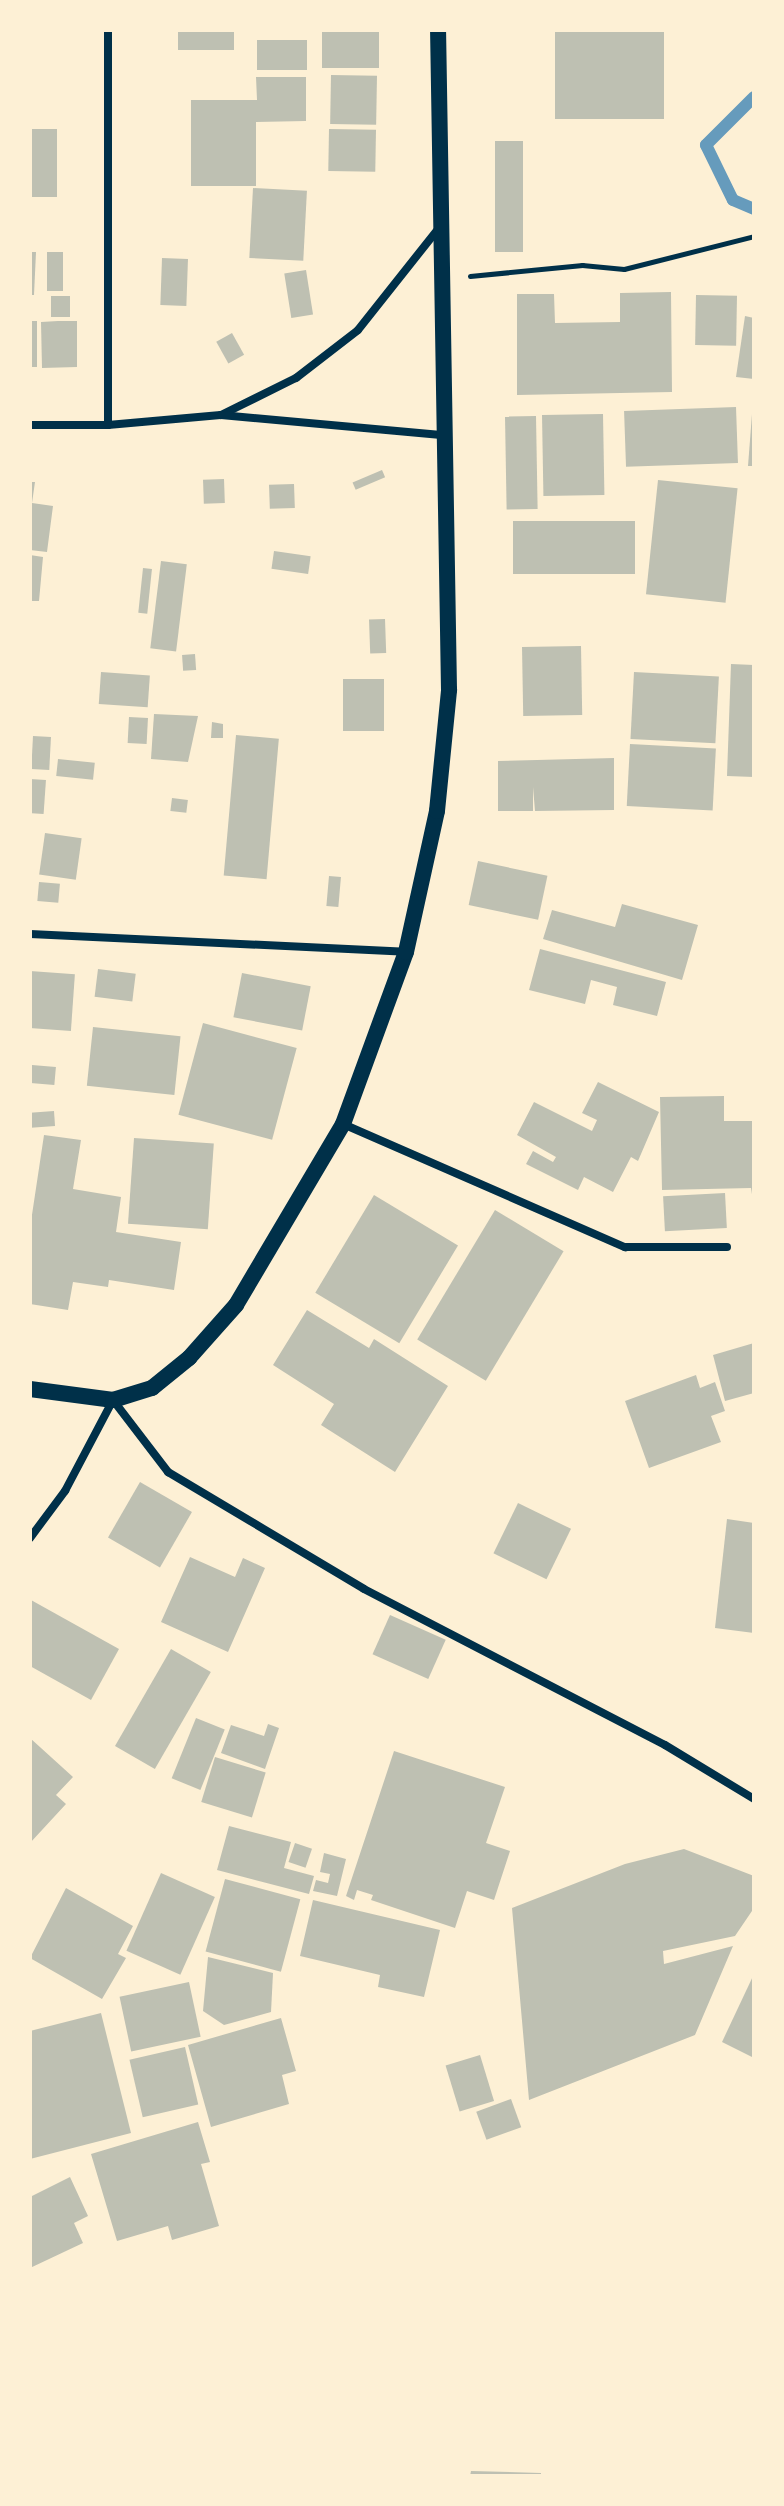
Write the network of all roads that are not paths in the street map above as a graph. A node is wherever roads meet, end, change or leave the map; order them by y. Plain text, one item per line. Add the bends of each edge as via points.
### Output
1 (108, 30) edge
2 (438, 30) edge
3 (442, 224) junction
4 (221, 415) junction
5 (30, 425) edge
6 (108, 425) junction
7 (441, 435) junction
8 (30, 934) edge
9 (406, 952) junction
10 (343, 1124) junction
11 (727, 1247) dead end
12 (30, 1389) edge
13 (113, 1400) junction
14 (30, 1538) edge
15 (754, 1799) edge

1 - 6 street
2 - 3 main road
3 - 4 street via 358,330 296,378
3 - 7 main road
4 - 6 street
4 - 7 street
5 - 6 street
7 - 9 main road via 450,559 446,741 437,811
8 - 9 street
9 - 10 main road
10 - 11 street via 625,1247
10 - 13 main road via 277,1244 236,1305 189,1358 152,1388
12 - 13 main road
13 - 14 street via 65,1491
13 - 15 street via 168,1472 364,1589 665,1745

